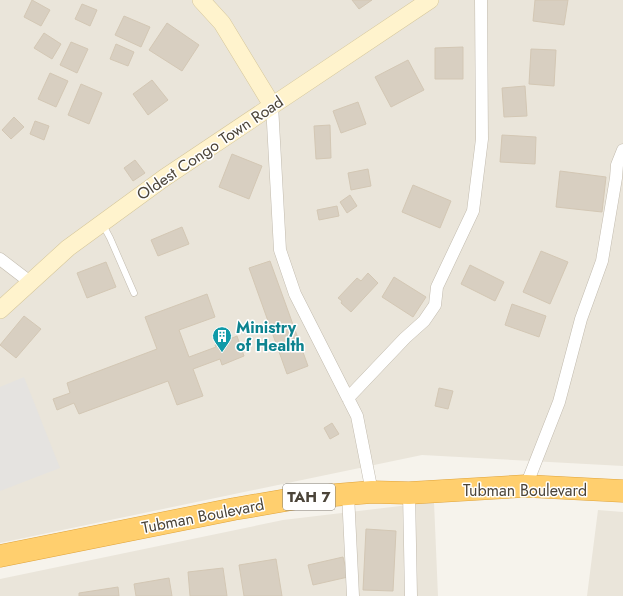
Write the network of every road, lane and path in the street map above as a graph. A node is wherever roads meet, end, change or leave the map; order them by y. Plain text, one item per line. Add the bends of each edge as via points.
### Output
1 (201, 0) edge
2 (481, 0) edge
3 (420, 3) edge
4 (272, 105) junction
5 (623, 150) edge
6 (102, 224) junction
7 (0, 259) edge
8 (30, 282) junction
9 (134, 293) dead end
10 (0, 310) edge
11 (348, 398) junction
12 (526, 486) junction
13 (623, 491) edge
14 (372, 492) junction
15 (409, 493) junction
16 (348, 494) junction
17 (5, 553) edge
18 (353, 596) edge
19 (411, 596) edge

1 - 4 street via 222,24
2 - 11 street via 482,139 473,211 437,287 435,305 424,321
3 - 4 street, Oldest Congo Town Road
4 - 6 street, Oldest Congo Town Road via 164,178
4 - 11 street via 280,250 295,294
5 - 12 street via 617,165 602,261 582,319 559,402
6 - 8 street, Oldest Congo Town Road via 68,248
6 - 9 lane
7 - 8 street
8 - 10 street, Oldest Congo Town Road
11 - 14 street via 357,416
12 - 13 highway, Tubman Boulevard / TAH 7
12 - 15 highway, Tubman Boulevard / TAH 7
14 - 15 highway, Tubman Boulevard / TAH 7
14 - 16 highway, Tubman Boulevard / TAH 7
15 - 19 street
16 - 17 highway, Tubman Boulevard / TAH 7 via 298,498 234,509
16 - 18 street

